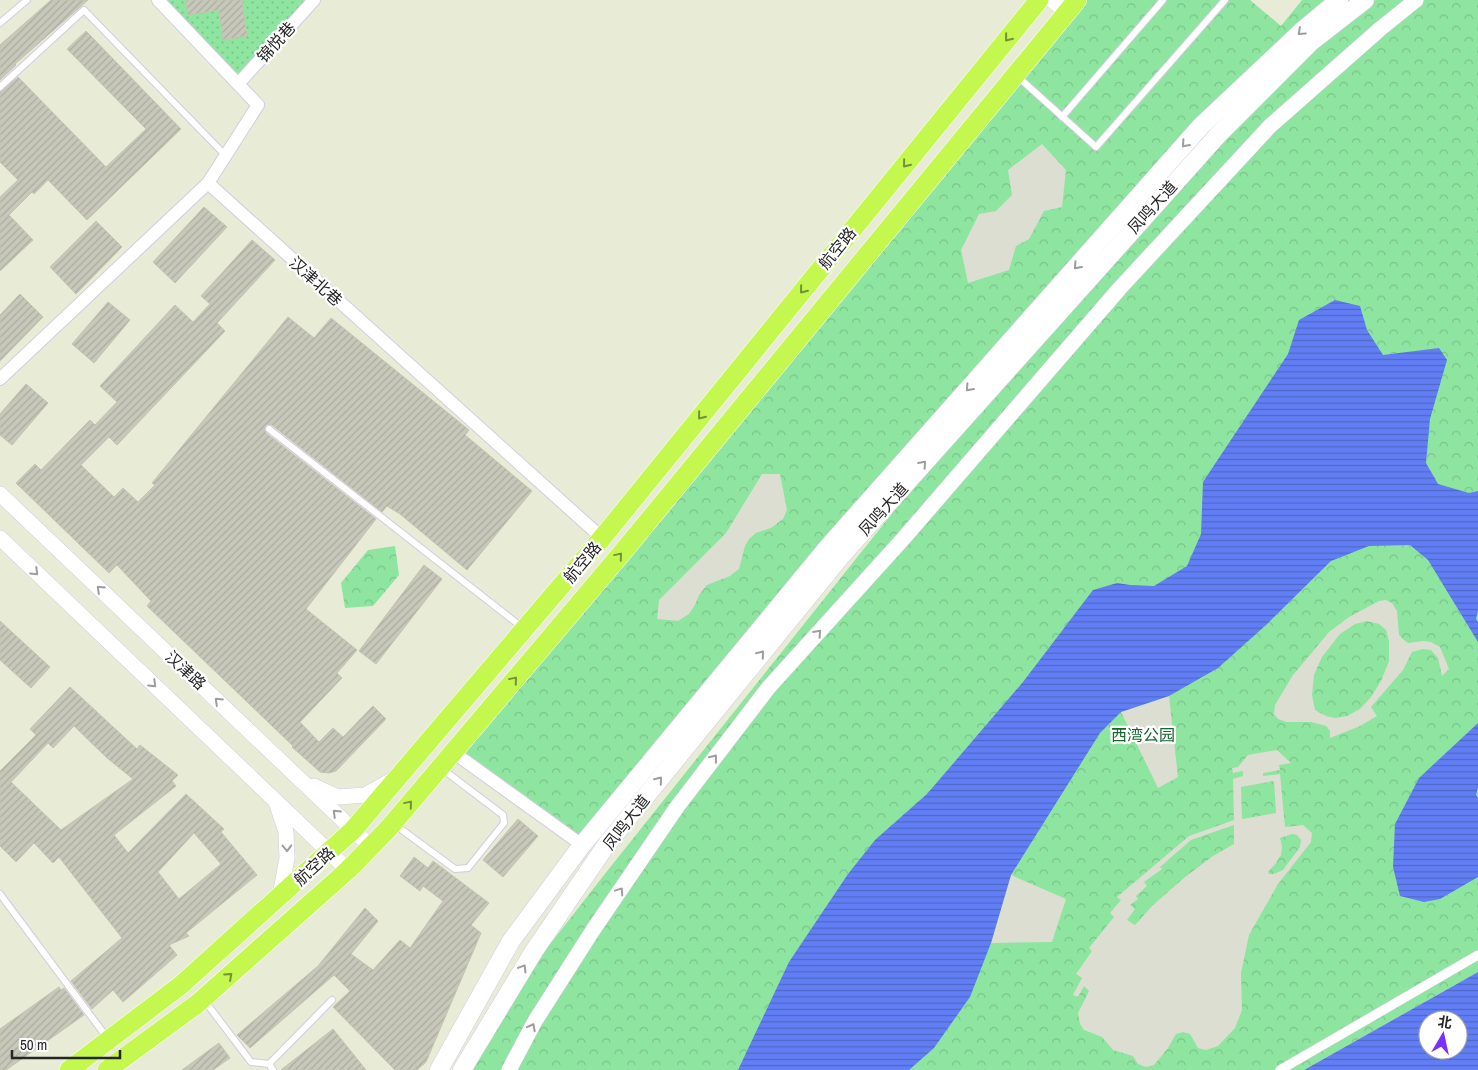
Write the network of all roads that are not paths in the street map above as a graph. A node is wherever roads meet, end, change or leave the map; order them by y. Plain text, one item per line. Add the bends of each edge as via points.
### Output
1 (27, 0) edge
2 (158, 0) edge
3 (314, 0) edge
4 (1039, 0) edge
5 (1052, 0) edge
6 (1164, 0) edge
7 (1225, 0) edge
8 (1339, 0) edge
9 (1365, 0) edge
10 (1416, 0) edge
11 (1072, 7) edge
12 (0, 23) edge
13 (1016, 75) junction
14 (238, 84) junction
15 (0, 87) edge
16 (1062, 118) junction
17 (226, 156) junction
18 (208, 183) junction
19 (0, 379) edge
20 (269, 429) dead end
21 (0, 494) edge
22 (0, 538) edge
23 (602, 538) junction
24 (524, 629) junction
25 (453, 752) junction
26 (440, 767) junction
27 (400, 775) junction
28 (303, 782) junction
29 (276, 801) junction
30 (393, 823) junction
31 (354, 830) junction
32 (582, 845) junction
33 (371, 846) junction
34 (330, 852) junction
35 (348, 870) junction
36 (0, 894) edge
37 (280, 896) junction
38 (1478, 955) edge
39 (203, 999) junction
40 (332, 1000) dead end
41 (108, 1040) junction
42 (271, 1067) edge
43 (69, 1070) edge
44 (107, 1070) edge
45 (439, 1070) edge
46 (462, 1070) edge
47 (509, 1070) edge
48 (1280, 1070) edge

1 - 12 lane
2 - 14 street
3 - 14 street, 锦悦巷
4 -> 23 main road, 航空路
5 - 11 street
6 - 16 lane
7 - 16 lane via 1096,147
8 -> 32 main road, 凤鸣大道 via 1302,30 1194,134 828,546
46 -> 9 main road, 凤鸣大道 via 534,951 607,844 841,556 1218,134 1311,42
47 -> 10 street via 535,1021 593,930 677,807 769,686 903,539 1120,288 1263,133
11 - 13 main road, 航空路
13 - 16 lane
25 -> 13 main road, 航空路 via 621,554
14 - 17 street via 258,105
15 - 17 lane via 84,10
17 - 18 street
18 - 19 street
18 - 23 street, 汉津北巷
20 - 24 lane
28 -> 21 street, 汉津路
22 -> 29 street, 汉津路
23 - 24 main road, 航空路
24 - 27 main road, 航空路
25 - 26 main road, 航空路
25 - 32 street
30 -> 26 main road, 航空路
26 - 30 lane via 503,814 504,823 468,868 454,869
27 - 28 street via 365,795 338,797
27 - 31 main road, 航空路
31 -> 28 street, 汉津路
29 - 34 street, 汉津路
29 -> 37 street via 286,832 287,858
30 - 33 main road, 航空路
31 - 33 street, 汉津路
31 - 34 main road, 航空路
32 - 45 main road, 凤鸣大道 via 511,941
33 - 35 main road, 航空路
34 - 35 street, 汉津路
34 - 37 main road, 航空路
39 -> 35 main road, 航空路
36 - 41 lane
37 - 41 main road, 航空路 via 181,985
38 - 48 street
39 - 42 lane via 251,1062
39 - 44 main road, 航空路
40 - 42 lane
41 - 43 main road, 航空路

